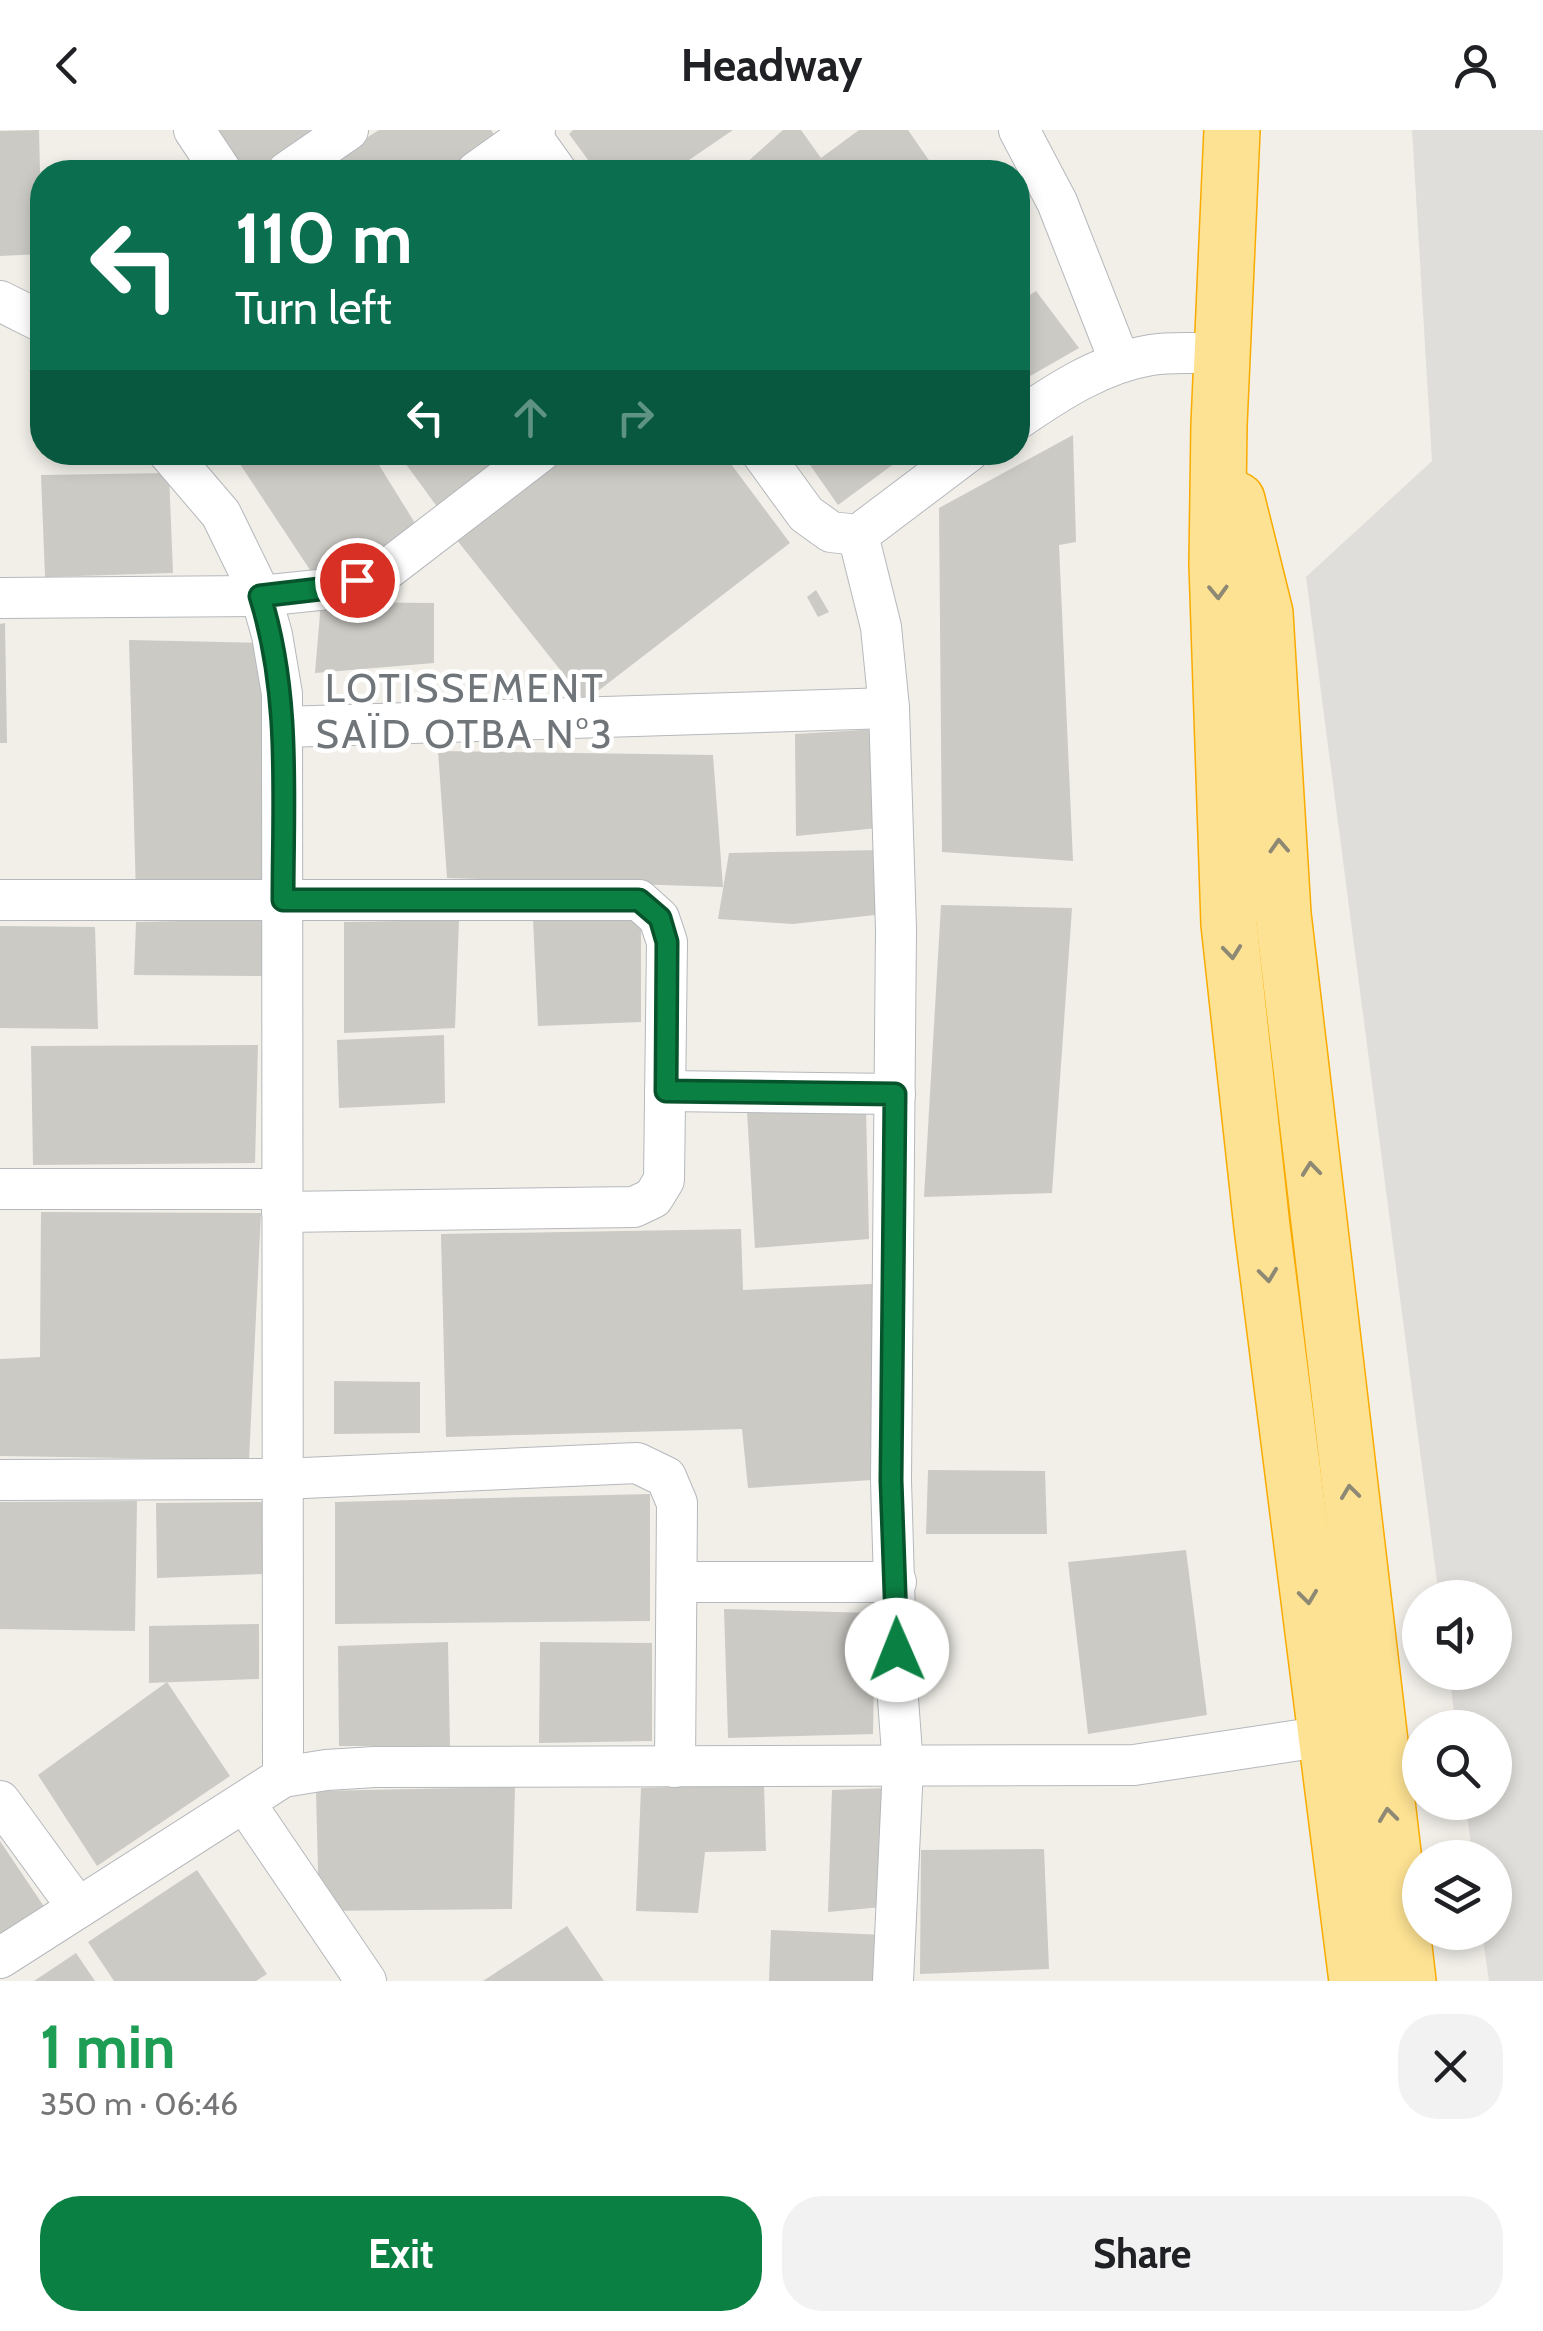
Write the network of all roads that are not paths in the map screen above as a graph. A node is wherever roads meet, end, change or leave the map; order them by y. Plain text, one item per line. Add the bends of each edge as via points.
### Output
1 (194, 130) edge
2 (348, 130) edge
3 (1019, 130) edge
4 (1232, 130) edge
5 (530, 131) edge
6 (214, 160) edge
7 (304, 160) edge
8 (492, 160) edge
9 (550, 160) edge
10 (0, 302) edge
11 (30, 316) edge
12 (1222, 353) junction
13 (1120, 362) junction
14 (1030, 411) edge
15 (1219, 425) junction
16 (179, 465) edge
17 (523, 465) edge
18 (770, 465) edge
19 (951, 465) edge
20 (858, 535) junction
21 (260, 596) junction
22 (0, 598) edge
23 (889, 708) junction
24 (283, 727) junction
25 (0, 900) edge
26 (283, 900) junction
27 (666, 1091) junction
28 (895, 1094) junction
29 (0, 1189) edge
30 (282, 1200) junction
31 (282, 1478) junction
32 (0, 1480) edge
33 (676, 1582) junction
34 (896, 1582) junction
35 (1326, 1736) junction
36 (676, 1767) junction
37 (904, 1767) junction
38 (282, 1778) junction
39 (0, 1802) edge
40 (245, 1803) junction
41 (78, 1908) junction
42 (0, 1958) edge
43 (366, 1981) edge
44 (892, 1981) edge
45 (1357, 1981) edge
46 (1408, 1981) edge

1 - 6 street
2 - 7 street
3 - 13 street via 1057,202
4 - 12 highway
5 - 8 street
5 - 9 street
10 - 11 street
12 - 13 street
12 - 15 highway
13 - 14 street
15 -> 35 highway via 1216,564 1228,924
46 -> 15 highway via 1283,914 1265,612
16 - 21 street via 221,514
17 - 21 street via 386,571 328,588
18 - 20 street via 806,514 832,532
19 - 20 street
20 - 23 street via 881,628
21 - 22 street
21 - 24 street via 272,634
23 - 24 street
23 - 28 street
24 - 26 street
25 - 26 street
26 - 27 street via 639,900 660,918 667,942
26 - 30 street
27 - 28 street
27 - 30 street via 664,1180 653,1198 634,1207
28 - 34 street
29 - 30 street
30 - 31 street
31 - 32 street
31 - 33 street via 637,1463 666,1476 677,1503
31 - 38 street
33 - 34 street
33 - 36 street
34 - 37 street
35 - 37 street via 1134,1765
35 - 45 highway
36 - 37 street
36 - 38 street via 375,1766
37 - 44 street
38 - 40 street
39 - 41 street
40 - 41 street
40 - 43 street
41 - 42 street

